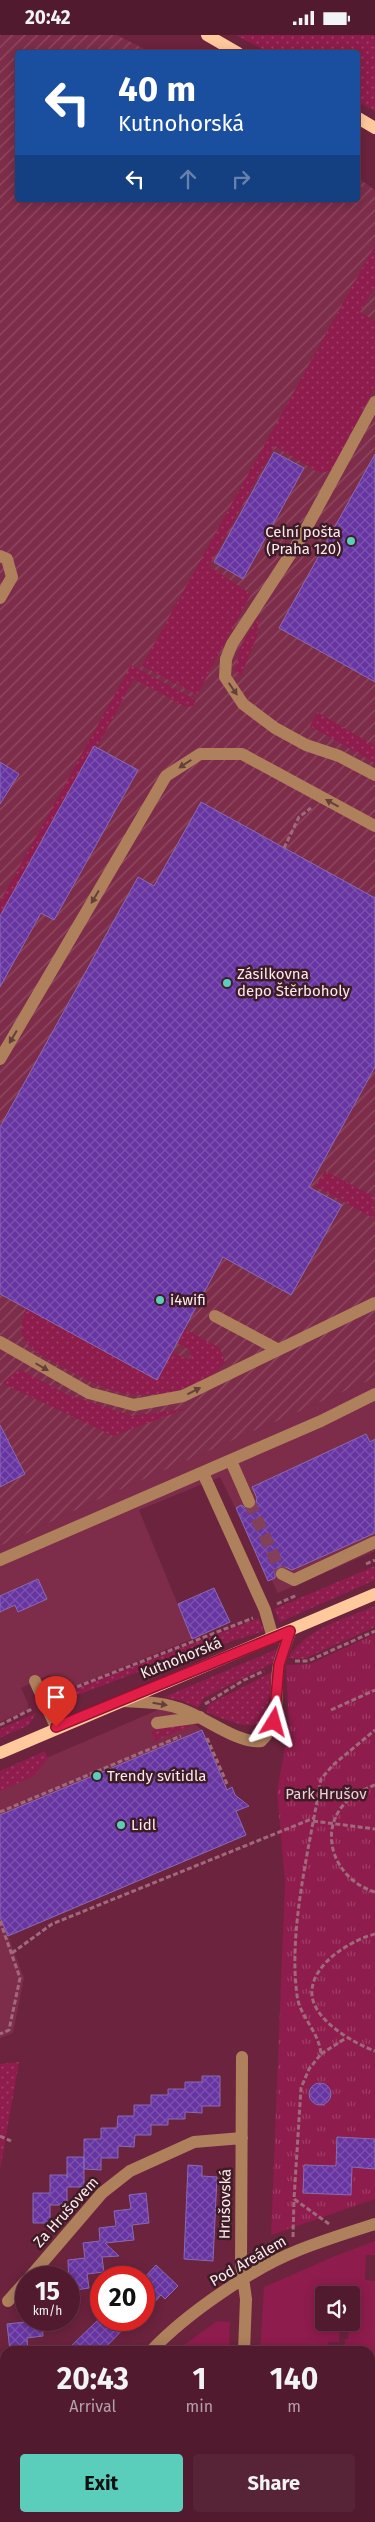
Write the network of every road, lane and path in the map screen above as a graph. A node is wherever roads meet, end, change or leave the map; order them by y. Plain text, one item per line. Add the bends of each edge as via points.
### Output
1 (207, 35) edge
2 (233, 50) edge
3 (360, 120) edge
4 (375, 128) edge
5 (375, 402) edge
6 (0, 555) edge
7 (0, 598) edge
8 (375, 775) edge
9 (319, 807) dead end
10 (375, 826) edge
11 (284, 848) dead end
12 (0, 1059) edge
13 (375, 1303) edge
14 (215, 1316) dead end
15 (0, 1342) edge
16 (277, 1349) junction
17 (375, 1394) edge
18 (231, 1461) junction
19 (203, 1473) junction
20 (249, 1502) tunnel mouth
21 (375, 1542) edge
22 (0, 1560) edge
23 (282, 1575) dead end
24 (375, 1594) edge
25 (265, 1610) junction
26 (290, 1631) junction
27 (375, 1631) edge
28 (273, 1638) junction
29 (287, 1661) dead end
30 (272, 1667) dead end
31 (36, 1681) dead end
32 (375, 1690) edge
33 (42, 1695) junction
34 (118, 1701) junction
35 (331, 1710) dead end
36 (201, 1714) junction
37 (158, 1723) dead end
38 (0, 1725) edge
39 (56, 1727) junction
40 (204, 1730) dead end
41 (375, 1730) edge
42 (188, 1733) dead end
43 (0, 1753) edge
44 (375, 1785) edge
45 (228, 1786) dead end
46 (0, 1812) edge
47 (314, 1820) junction
48 (334, 1824) junction
49 (375, 1829) edge
50 (375, 1892) edge
51 (0, 1921) edge
52 (375, 1934) edge
53 (12, 1953) junction
54 (0, 2034) edge
55 (346, 2038) junction
56 (375, 2051) edge
57 (321, 2055) junction
58 (242, 2057) dead end
59 (0, 2136) edge
60 (242, 2138) junction
61 (10, 2141) dead end
62 (294, 2199) junction
63 (329, 2224) dead end
64 (375, 2224) edge
65 (293, 2239) dead end
66 (39, 2266) edge
67 (243, 2280) junction
68 (15, 2293) edge
69 (8, 2301) dead end
70 (157, 2346) edge
71 (244, 2346) edge

1 - 2 main road
3 - 4 main road
5 -> 8 street via 301,538 232,644 226,659 226,677 243,704 275,728 306,745 338,755
6 - 7 street via 7,559 12,577
9 - 11 path via 311,808 299,817
10 -> 12 street via 242,754 200,755 166,777
13 - 16 street
14 - 16 street
15 -> 16 street via 88,1393 134,1405 184,1396
17 - 18 street
18 - 19 street
18 - 20 street
19 - 22 street
19 - 25 street
21 - 23 street via 294,1580
24 - 26 main road, Kutnohorská
25 - 28 street
25 - 33 path via 250,1620 62,1693
26 - 28 main road, Kutnohorská
26 - 36 street via 279,1665 274,1722 261,1741 243,1740
27 - 29 path via 308,1661
28 - 34 main road, Kutnohorská
30 - 36 path via 206,1701
31 - 33 street
32 - 35 path
33 - 38 path via 30,1700 31,1711
33 - 39 street
34 -> 36 street via 168,1705
34 - 39 main road, Kutnohorská
36 - 37 street
39 - 43 main road, Kutnohorská
40 - 45 path
41 - 47 path via 326,1770 321,1779
42 - 46 path
44 - 48 path via 347,1801
47 - 48 path
47 - 53 path via 52,1924
47 - 57 path via 298,1916 296,1980 298,2001 315,2034
48 - 49 path
48 - 50 path via 333,1851 340,1867 350,1880
51 - 53 path
52 - 55 path via 337,1952 313,1984 316,2005
53 - 54 path via 20,1978 9,2030
55 - 56 path
55 - 57 path
57 - 62 path via 309,2069 301,2088
58 - 60 street, Hrušovská
59 - 61 path
60 - 66 street, Za Hrušovem via 194,2142 130,2171 102,2193
60 - 67 street, Hrušovská
62 - 63 path
62 - 65 path
64 - 67 street, Pod Areálem via 298,2251
67 - 70 street, Pod Areálem via 218,2295
67 - 71 street, Hrušovská via 246,2299
68 - 69 street

